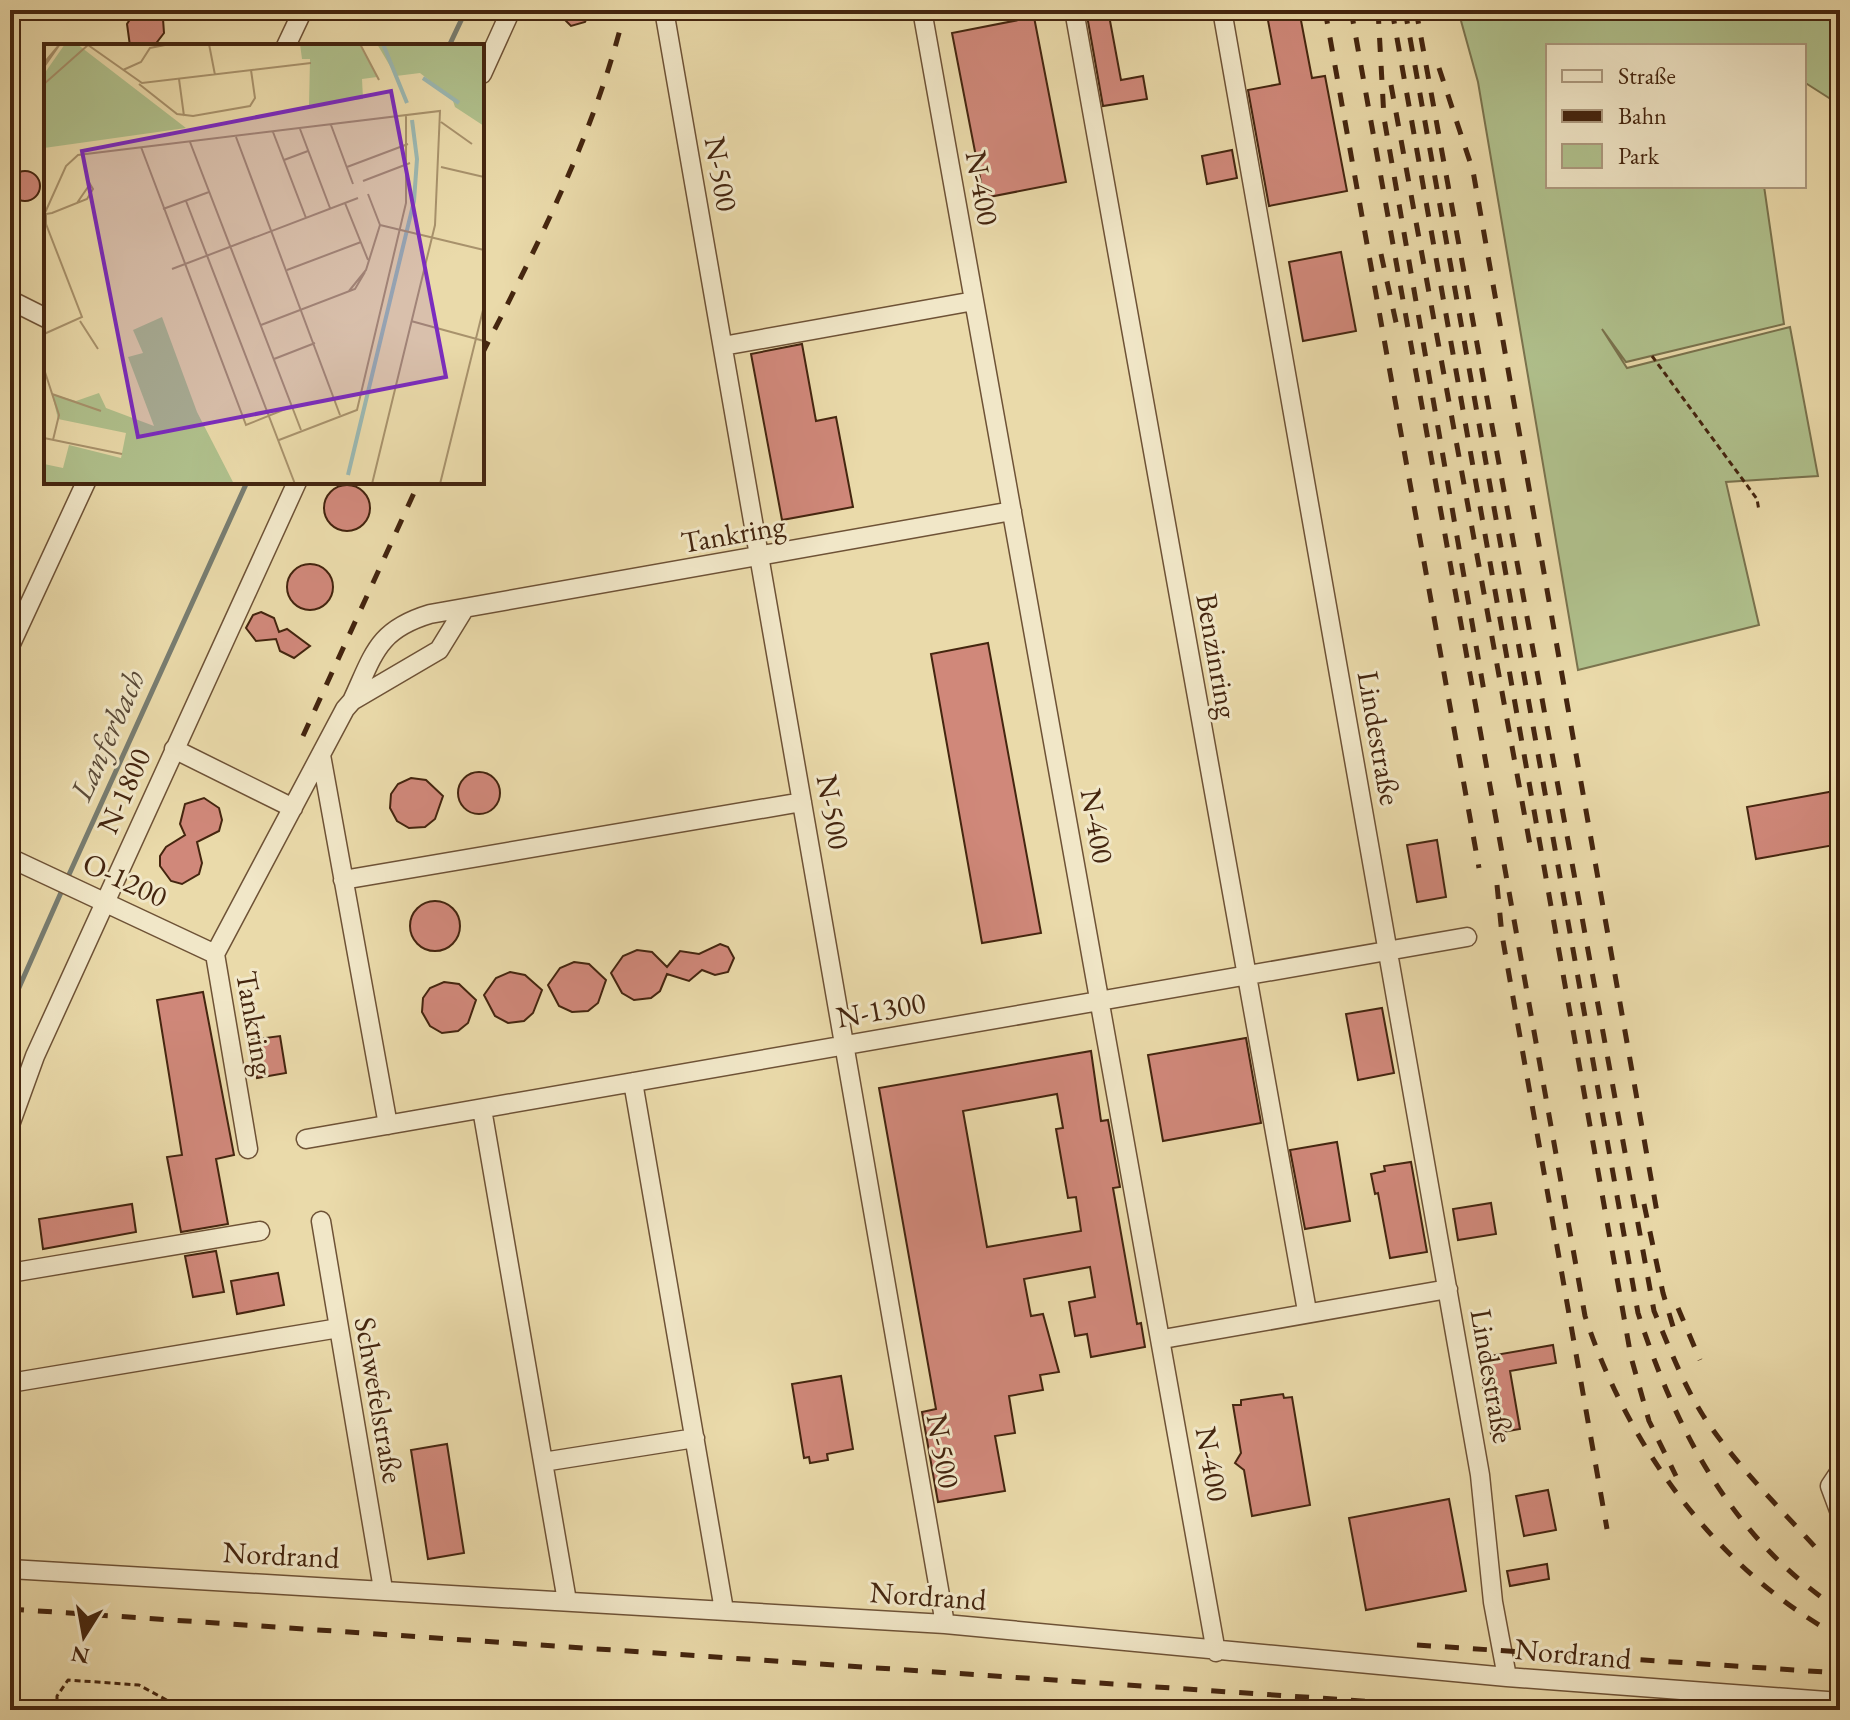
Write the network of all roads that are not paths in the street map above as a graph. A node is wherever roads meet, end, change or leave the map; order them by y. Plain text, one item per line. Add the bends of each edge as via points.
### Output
1 (303, 10) edge
2 (511, 10) edge
3 (664, 10) edge
4 (922, 10) edge
5 (1074, 10) edge
6 (1222, 10) edge
7 (287, 44) edge
8 (484, 70) edge
9 (10, 300) edge
10 (974, 301) junction
11 (44, 317) edge
12 (723, 346) junction
13 (85, 484) edge
14 (296, 484) edge
15 (1012, 511) junction
16 (760, 558) junction
17 (463, 611) junction
18 (10, 646) edge
19 (352, 701) junction
20 (174, 749) junction
21 (321, 755) junction
22 (802, 802) junction
23 (293, 808) junction
24 (10, 858) edge
25 (343, 880) junction
26 (105, 900) junction
27 (1467, 937) dead end
28 (1389, 951) junction
29 (215, 954) junction
30 (1245, 974) junction
31 (1100, 998) junction
32 (845, 1046) junction
33 (633, 1082) junction
34 (482, 1109) junction
35 (10, 1125) edge
36 (388, 1125) junction
37 (306, 1139) dead end
38 (248, 1149) dead end
39 (321, 1221) dead end
40 (260, 1231) dead end
41 (10, 1273) edge
42 (1448, 1289) junction
43 (1307, 1311) junction
44 (339, 1328) junction
45 (1163, 1339) junction
46 (10, 1383) edge
47 (695, 1438) junction
48 (543, 1462) junction
49 (1840, 1471) edge
50 (1840, 1513) edge
51 (10, 1569) edge
52 (383, 1589) junction
53 (567, 1601) junction
54 (724, 1610) junction
55 (945, 1624) junction
56 (1216, 1652) junction
57 (1507, 1677) junction
58 (1840, 1702) edge

1 - 7 lane
2 - 8 lane
3 - 12 lane, N-500
4 - 10 lane, N-400
5 - 30 lane, Benzinring
6 - 28 lane, Lindestraße
9 - 11 lane
10 - 12 lane
10 - 15 lane, N-400
12 - 16 lane, N-500
13 - 18 lane
14 - 20 lane, N-1800
15 - 16 lane, Tankring
15 - 31 lane, N-400
16 - 17 lane, Tankring
16 - 22 lane, N-500
17 - 19 lane, Tankring via 439,650
17 - 19 lane, Tankring via 402,623 381,639
19 - 21 lane, Tankring
20 - 23 lane
20 - 26 lane, N-1800
21 - 23 lane, Tankring
21 - 25 lane
22 - 25 lane
22 - 32 lane, N-500
23 - 29 lane, Tankring
24 - 26 lane, O-1200
25 - 36 lane
26 - 29 lane, O-1200
26 - 35 lane, N-1800
27 - 28 lane, N-1300
28 - 30 lane, N-1300
28 - 42 lane, Lindestraße
29 - 38 lane, Tankring
30 - 31 lane, N-1300
30 - 43 lane, Benzinring
31 - 32 lane, N-1300
31 - 45 lane, N-400
32 - 33 lane, N-1300
32 - 55 lane, N-500
33 - 34 lane, N-1300
33 - 47 lane
34 - 36 lane, N-1300
34 - 48 lane
36 - 37 lane, N-1300
39 - 44 lane, Schwefelstraße
40 - 41 lane
42 - 43 lane
42 - 57 lane, Lindestraße
43 - 45 lane
44 - 46 lane
44 - 52 lane, Schwefelstraße
45 - 56 lane, N-400
47 - 48 lane
47 - 54 lane
48 - 53 lane
49 - 50 lane via 1830,1486
51 - 52 lane, Nordrand
52 - 53 lane, Nordrand
53 - 54 lane, Nordrand
54 - 55 lane, Nordrand
55 - 56 lane, Nordrand
56 - 57 lane, Nordrand
57 - 58 lane, Nordrand

